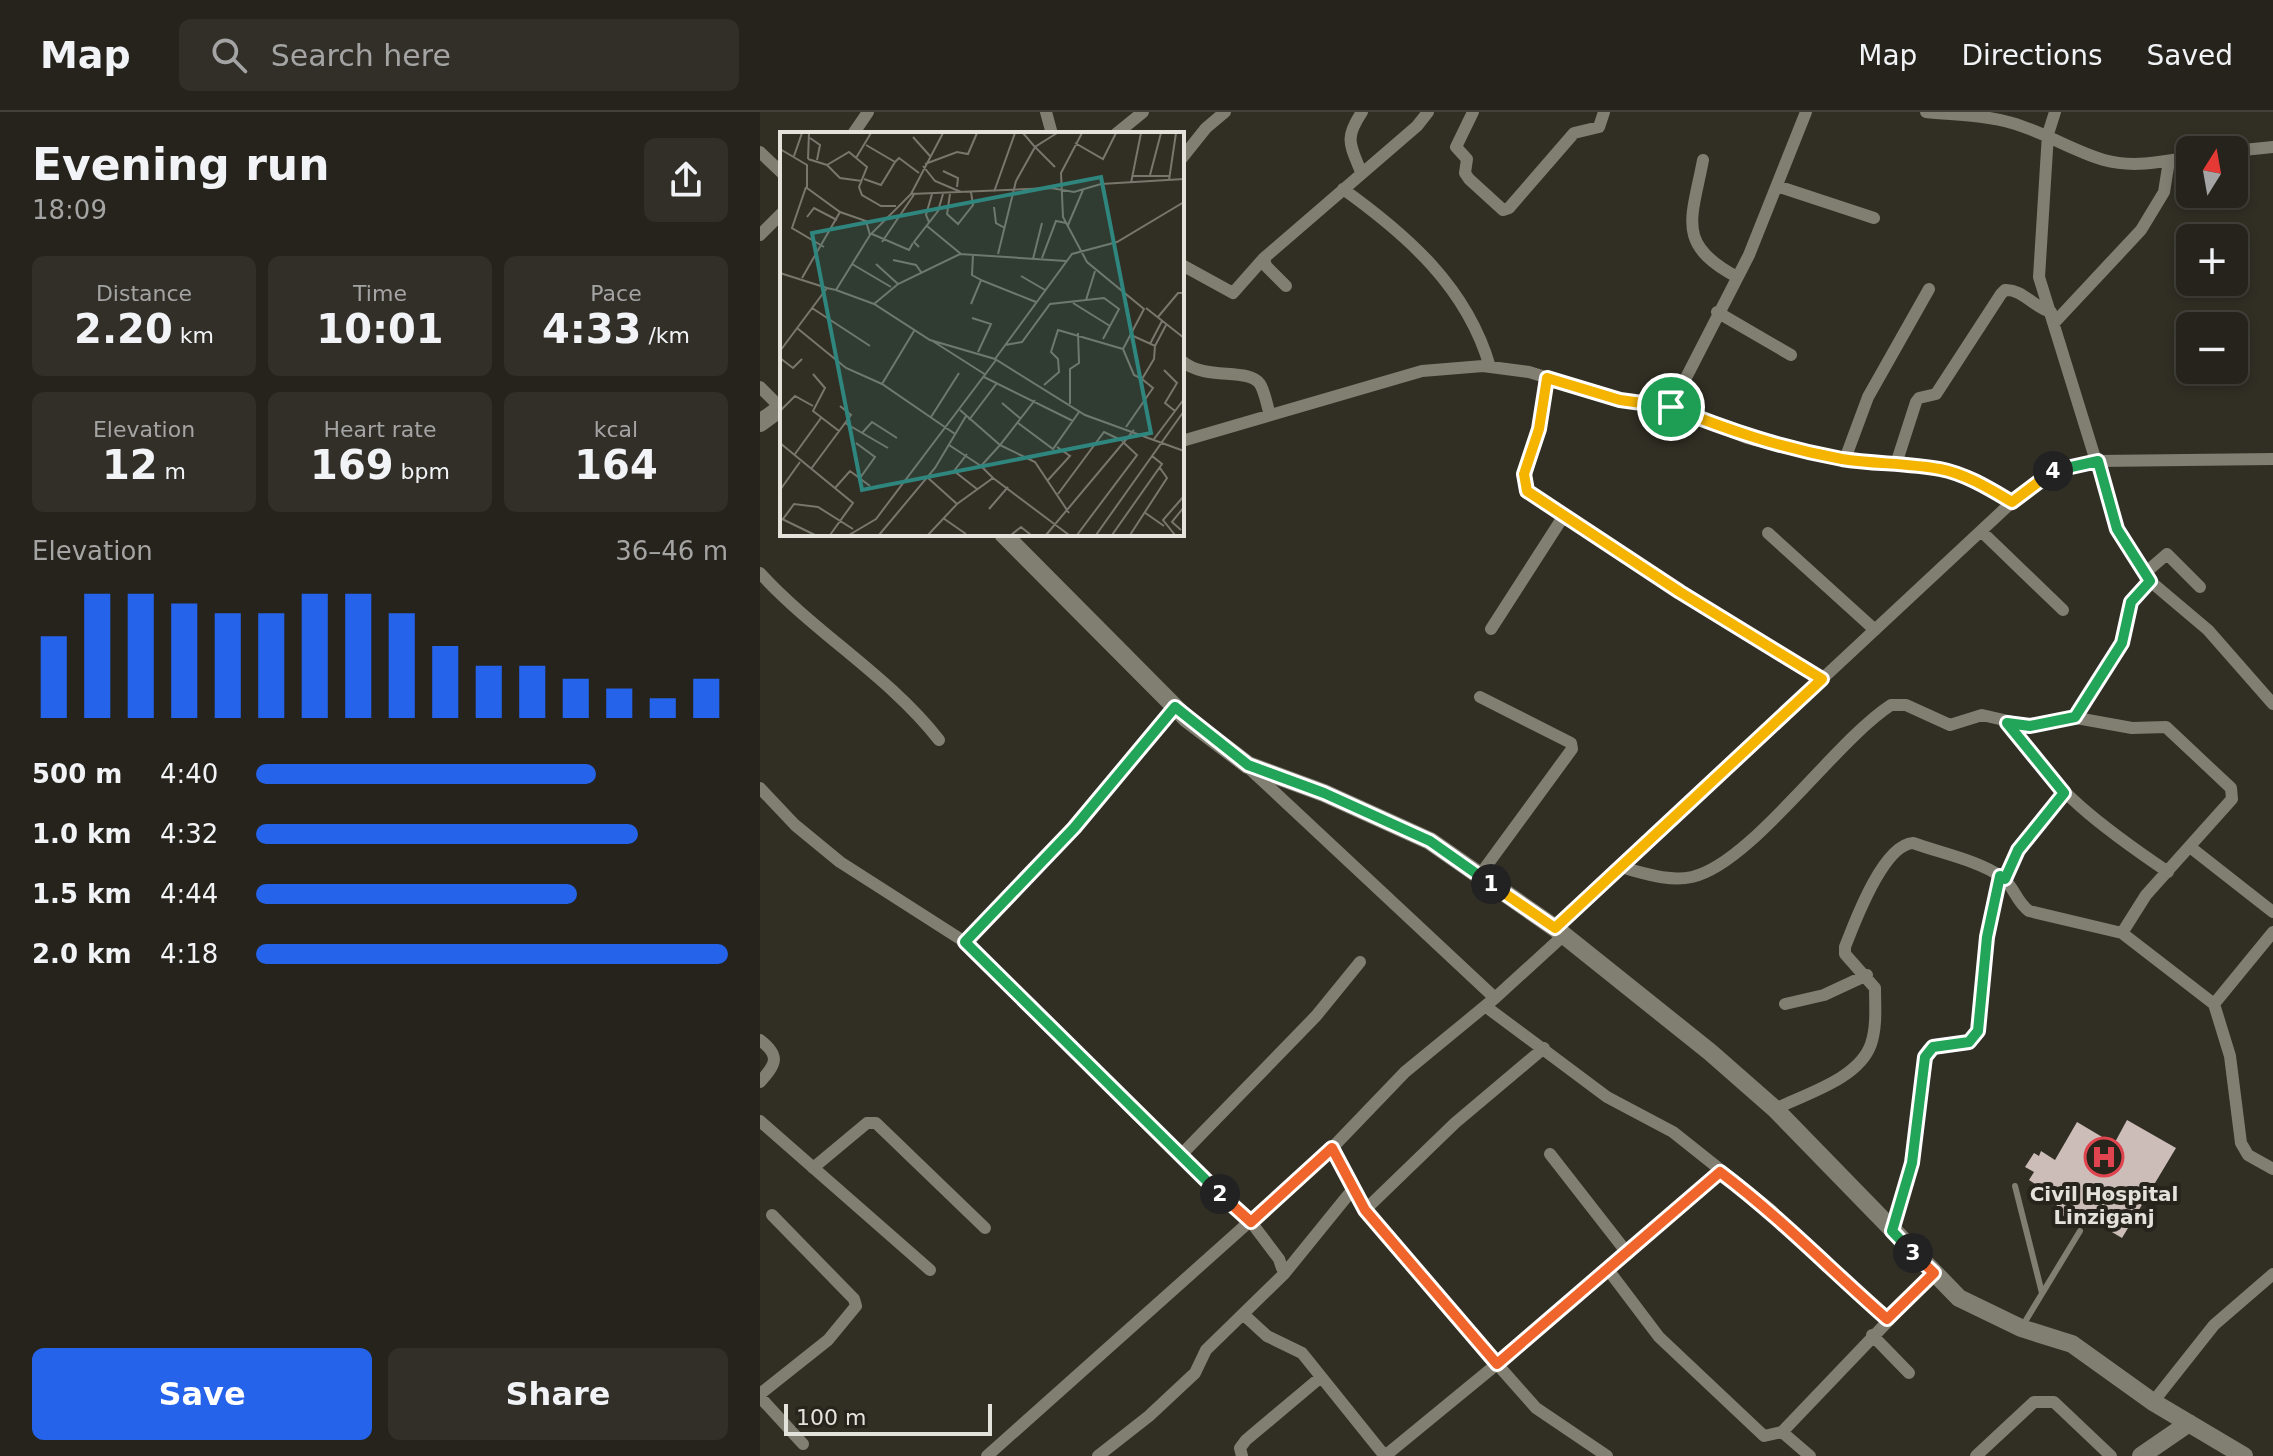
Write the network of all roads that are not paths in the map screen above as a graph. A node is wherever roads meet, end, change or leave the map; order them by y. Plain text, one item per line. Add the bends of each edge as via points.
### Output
1 (868, 112) edge
2 (1046, 112) edge
3 (1143, 112) edge
4 (1225, 112) edge
5 (1362, 112) edge
6 (1428, 112) edge
7 (1473, 112) edge
8 (1604, 112) edge
9 (1806, 112) edge
10 (1926, 112) edge
11 (2055, 112) edge
12 (854, 132) edge
13 (1051, 132) edge
14 (1118, 132) edge
15 (2048, 134) junction
16 (2273, 147) edge
17 (2248, 150) edge
18 (760, 152) edge
19 (1184, 156) edge
20 (1703, 160) dead end
21 (2176, 160) edge
22 (2169, 161) junction
23 (780, 171) edge
24 (1361, 172) junction
25 (1777, 186) junction
26 (1343, 189) junction
27 (780, 215) edge
28 (1874, 218) dead end
29 (760, 235) edge
30 (1264, 258) junction
31 (1184, 266) edge
32 (1737, 277) junction
33 (1286, 286) dead end
34 (1929, 289) dead end
35 (1717, 312) junction
36 (2047, 313) junction
37 (1791, 355) dead end
38 (1184, 362) edge
39 (1490, 367) junction
40 (1547, 378) junction
41 (760, 387) edge
42 (780, 407) edge
43 (1671, 407) junction
44 (1270, 415) junction
45 (760, 423) edge
46 (1184, 440) edge
47 (1845, 459) junction
48 (2273, 459) edge
49 (2098, 461) junction
50 (1896, 464) junction
51 (2012, 502) junction
52 (1563, 517) junction
53 (1981, 531) junction
54 (1768, 533) dead end
55 (1005, 536) edge
56 (760, 573) edge
57 (2148, 577) junction
58 (2200, 587) dead end
59 (2063, 610) dead end
60 (1491, 629) dead end
61 (1875, 630) junction
62 (1822, 679) junction
63 (1480, 697) dead end
64 (2273, 704) edge
65 (1175, 707) junction
66 (2075, 717) junction
67 (2007, 723) junction
68 (939, 740) dead end
69 (1243, 762) junction
70 (760, 788) edge
71 (2064, 793) junction
72 (2190, 847) junction
73 (1620, 867) junction
74 (2168, 872) junction
75 (1479, 876) junction
76 (2002, 878) junction
77 (2273, 912) edge
78 (1559, 932) junction
79 (2122, 933) junction
80 (2271, 939) edge
81 (965, 942) junction
82 (1360, 962) dead end
83 (1867, 975) junction
84 (1490, 1002) junction
85 (1785, 1004) dead end
86 (2214, 1004) junction
87 (760, 1040) edge
88 (1544, 1048) junction
89 (760, 1082) edge
90 (1775, 1109) junction
91 (760, 1121) edge
92 (1332, 1148) junction
93 (1550, 1154) dead end
94 (1180, 1156) junction
95 (813, 1168) junction
96 (2273, 1169) edge
97 (1720, 1172) junction
98 (2015, 1186) dead end
99 (1353, 1189) junction
100 (1365, 1210) junction
101 (772, 1215) dead end
102 (1251, 1222) junction
103 (985, 1228) dead end
104 (1892, 1231) junction
105 (2080, 1231) dead end
106 (1628, 1254) junction
107 (1282, 1268) dead end
108 (930, 1270) dead end
109 (1609, 1271) junction
110 (1934, 1273) junction
111 (2273, 1274) edge
112 (2042, 1293) junction
113 (1243, 1314) junction
114 (1887, 1319) junction
115 (2021, 1328) junction
116 (1872, 1335) junction
117 (1497, 1364) junction
118 (1909, 1373) dead end
119 (1321, 1377) junction
120 (760, 1395) edge
121 (2153, 1402) junction
122 (2189, 1423) junction
123 (1782, 1432) junction
124 (803, 1444) dead end
125 (1385, 1455) edge
126 (987, 1456) edge
127 (1099, 1456) edge
128 (1242, 1456) edge
129 (1607, 1456) edge
130 (1810, 1456) edge
131 (1976, 1456) edge
132 (2111, 1456) edge
133 (2141, 1456) edge
134 (2244, 1456) edge

1 - 12 street
2 - 13 street
3 - 14 street
4 - 19 street
5 - 24 street via 1349,142
6 - 24 street
7 - 8 street via 1456,147 1467,159 1469,179 1503,210 1574,133 1597,130
9 - 25 street
10 - 15 street via 2009,121
11 - 15 street
15 - 22 street via 2102,160
15 - 36 street via 2038,258
16 - 17 street
18 - 23 street
20 - 32 street via 1692,217 1694,241 1709,261
21 - 22 street
22 - 36 street via 2164,192 2141,230
24 - 26 street
25 - 28 street
25 - 32 street
26 - 30 street
26 - 39 street via 1415,244 1434,267 1482,338
27 - 29 street
30 - 31 street via 1233,293
30 - 33 street
32 - 35 street
34 - 47 street via 1868,397
35 - 37 street
35 - 43 street
36 - 49 street
36 - 50 street via 2018,291 2001,294 1936,394 1916,402
38 - 44 street via 1199,372 1253,377
39 - 40 street
39 - 44 street via 1422,371
40 - 43 street via 1620,400
40 - 52 street via 1524,483 1527,491
41 - 42 street
42 - 45 street
43 - 47 street via 1747,438
44 - 46 street
47 - 50 street
48 - 49 street
49 - 51 street via 2049,472
49 - 57 street via 2117,529
50 - 51 street via 1950,472
51 - 53 street
52 - 60 street
52 - 62 street
53 - 59 street
53 - 61 street
54 - 61 street
55 - 65 street
56 - 68 street via 823,635 890,687
57 - 58 street via 2167,554
57 - 64 street via 2208,630
57 - 66 street via 2131,602 2122,643
61 - 62 street
62 - 73 street
63 - 75 street via 1571,743 1572,749
65 - 69 street
65 - 81 street via 1074,828
66 - 67 street via 2030,726
66 - 72 street via 2171,729 2231,788 2232,799
67 - 71 street
67 - 73 street via 1982,715 1950,725 1906,705 1891,705 1711,871 1669,879
69 - 75 street via 1430,841
69 - 84 street
70 - 81 street via 840,862
71 - 74 street
71 - 76 street
72 - 74 street
72 - 77 street
73 - 78 street
74 - 79 street
75 - 78 street
76 - 79 street via 2029,911
76 - 83 street via 1913,843 1895,849 1845,947 1845,954
76 - 104 street via 1987,937 1978,1031 1969,1042 1928,1050 1912,1163
78 - 84 street
78 - 90 street
79 - 86 street
80 - 86 street
81 - 94 street
82 - 94 street via 1316,1016
83 - 85 street via 1824,995
83 - 90 street via 1875,988 1875,1026 1866,1054 1844,1075
84 - 88 street
84 - 92 street via 1405,1072
86 - 96 street via 2230,1056 2241,1143 2248,1155
87 - 89 street via 776,1058
88 - 97 street via 1607,1097 1673,1132
88 - 100 street via 1455,1123
90 - 104 street
91 - 95 street
92 - 99 street
92 - 102 street
93 - 106 street
94 - 102 street
95 - 103 street via 867,1123 876,1123
95 - 108 street
97 - 106 street
97 - 114 street via 1780,1218
98 - 112 lane
99 - 100 street
99 - 113 street via 1284,1274
100 - 117 street
101 - 120 street via 856,1306 828,1340
102 - 107 street
102 - 126 street
104 - 110 street
105 - 112 lane
106 - 109 street
109 - 117 street
109 - 123 street via 1659,1337 1759,1434
110 - 114 street
110 - 115 street via 1959,1298
111 - 121 street via 2214,1325
112 - 115 lane
113 - 119 street via 1267,1336 1302,1353
113 - 127 street via 1206,1350 1195,1373
114 - 116 street
115 - 121 street via 2072,1344
116 - 118 street
116 - 123 street
117 - 125 street
117 - 129 street via 1536,1408
119 - 125 street
119 - 128 street via 1246,1440
120 - 124 street
121 - 122 street
122 - 133 street
122 - 134 street
123 - 130 street
131 - 132 street via 2043,1399 2054,1402

